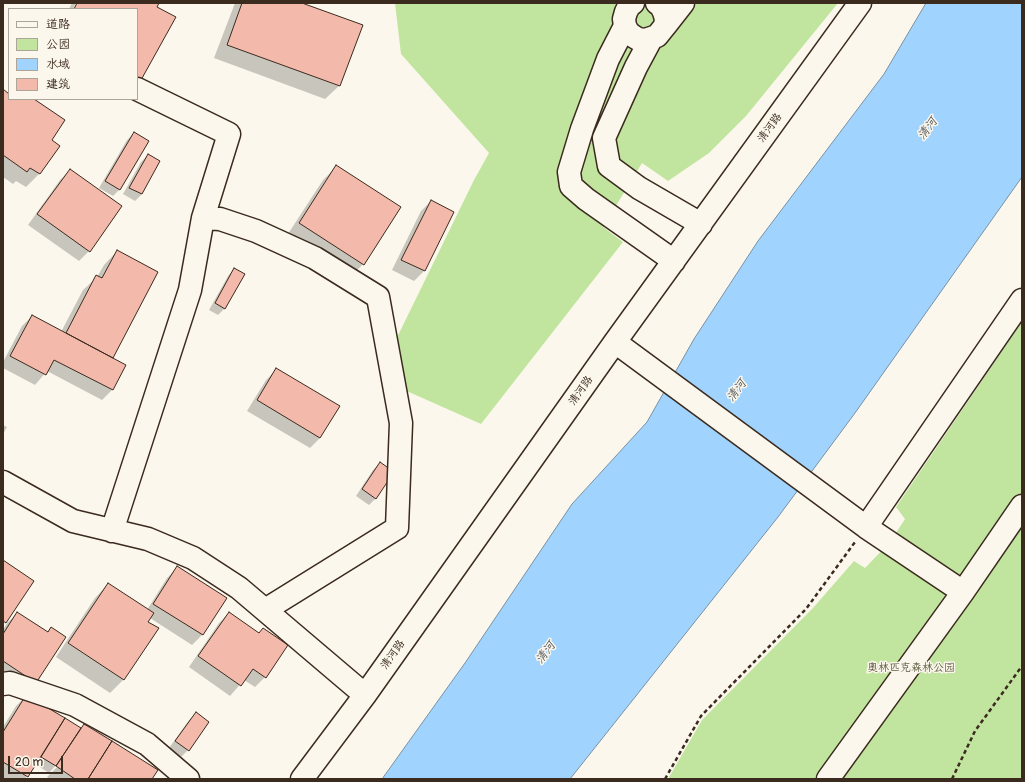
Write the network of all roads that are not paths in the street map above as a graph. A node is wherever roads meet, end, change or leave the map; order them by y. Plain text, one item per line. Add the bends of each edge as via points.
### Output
1 (657, 3) edge
2 (683, 3) edge
3 (860, 3) edge
4 (627, 9) edge
5 (658, 33) junction
6 (138, 89) edge
7 (203, 218) junction
8 (701, 224) junction
9 (674, 261) junction
10 (1022, 300) edge
11 (615, 342) junction
12 (3, 482) edge
13 (1022, 506) edge
14 (866, 527) junction
15 (112, 531) junction
16 (963, 592) junction
17 (265, 610) junction
18 (3, 684) edge
19 (365, 695) junction
20 (188, 779) edge
21 (302, 779) edge
22 (828, 779) edge

1 - 5 street via 661,6 666,19
2 - 5 street
3 - 8 street, 清河路
4 - 5 street via 628,32 638,39
4 - 9 street via 582,129 569,172 571,186
5 - 8 street via 636,67 604,138 609,166 639,188
6 - 7 street via 229,134
7 - 15 street via 190,290
7 - 17 street via 220,218 263,234 315,258 378,297 401,423 397,528
8 - 9 street, 清河路
9 - 11 street, 清河路
10 - 14 street
11 - 14 street
11 - 19 street, 清河路
12 - 15 street via 73,521
13 - 16 street
14 - 16 street
15 - 17 street via 148,539 193,558 239,588
16 - 22 street
17 - 19 street
18 - 20 street via 10,683 75,705 148,744
19 - 21 street, 清河路

